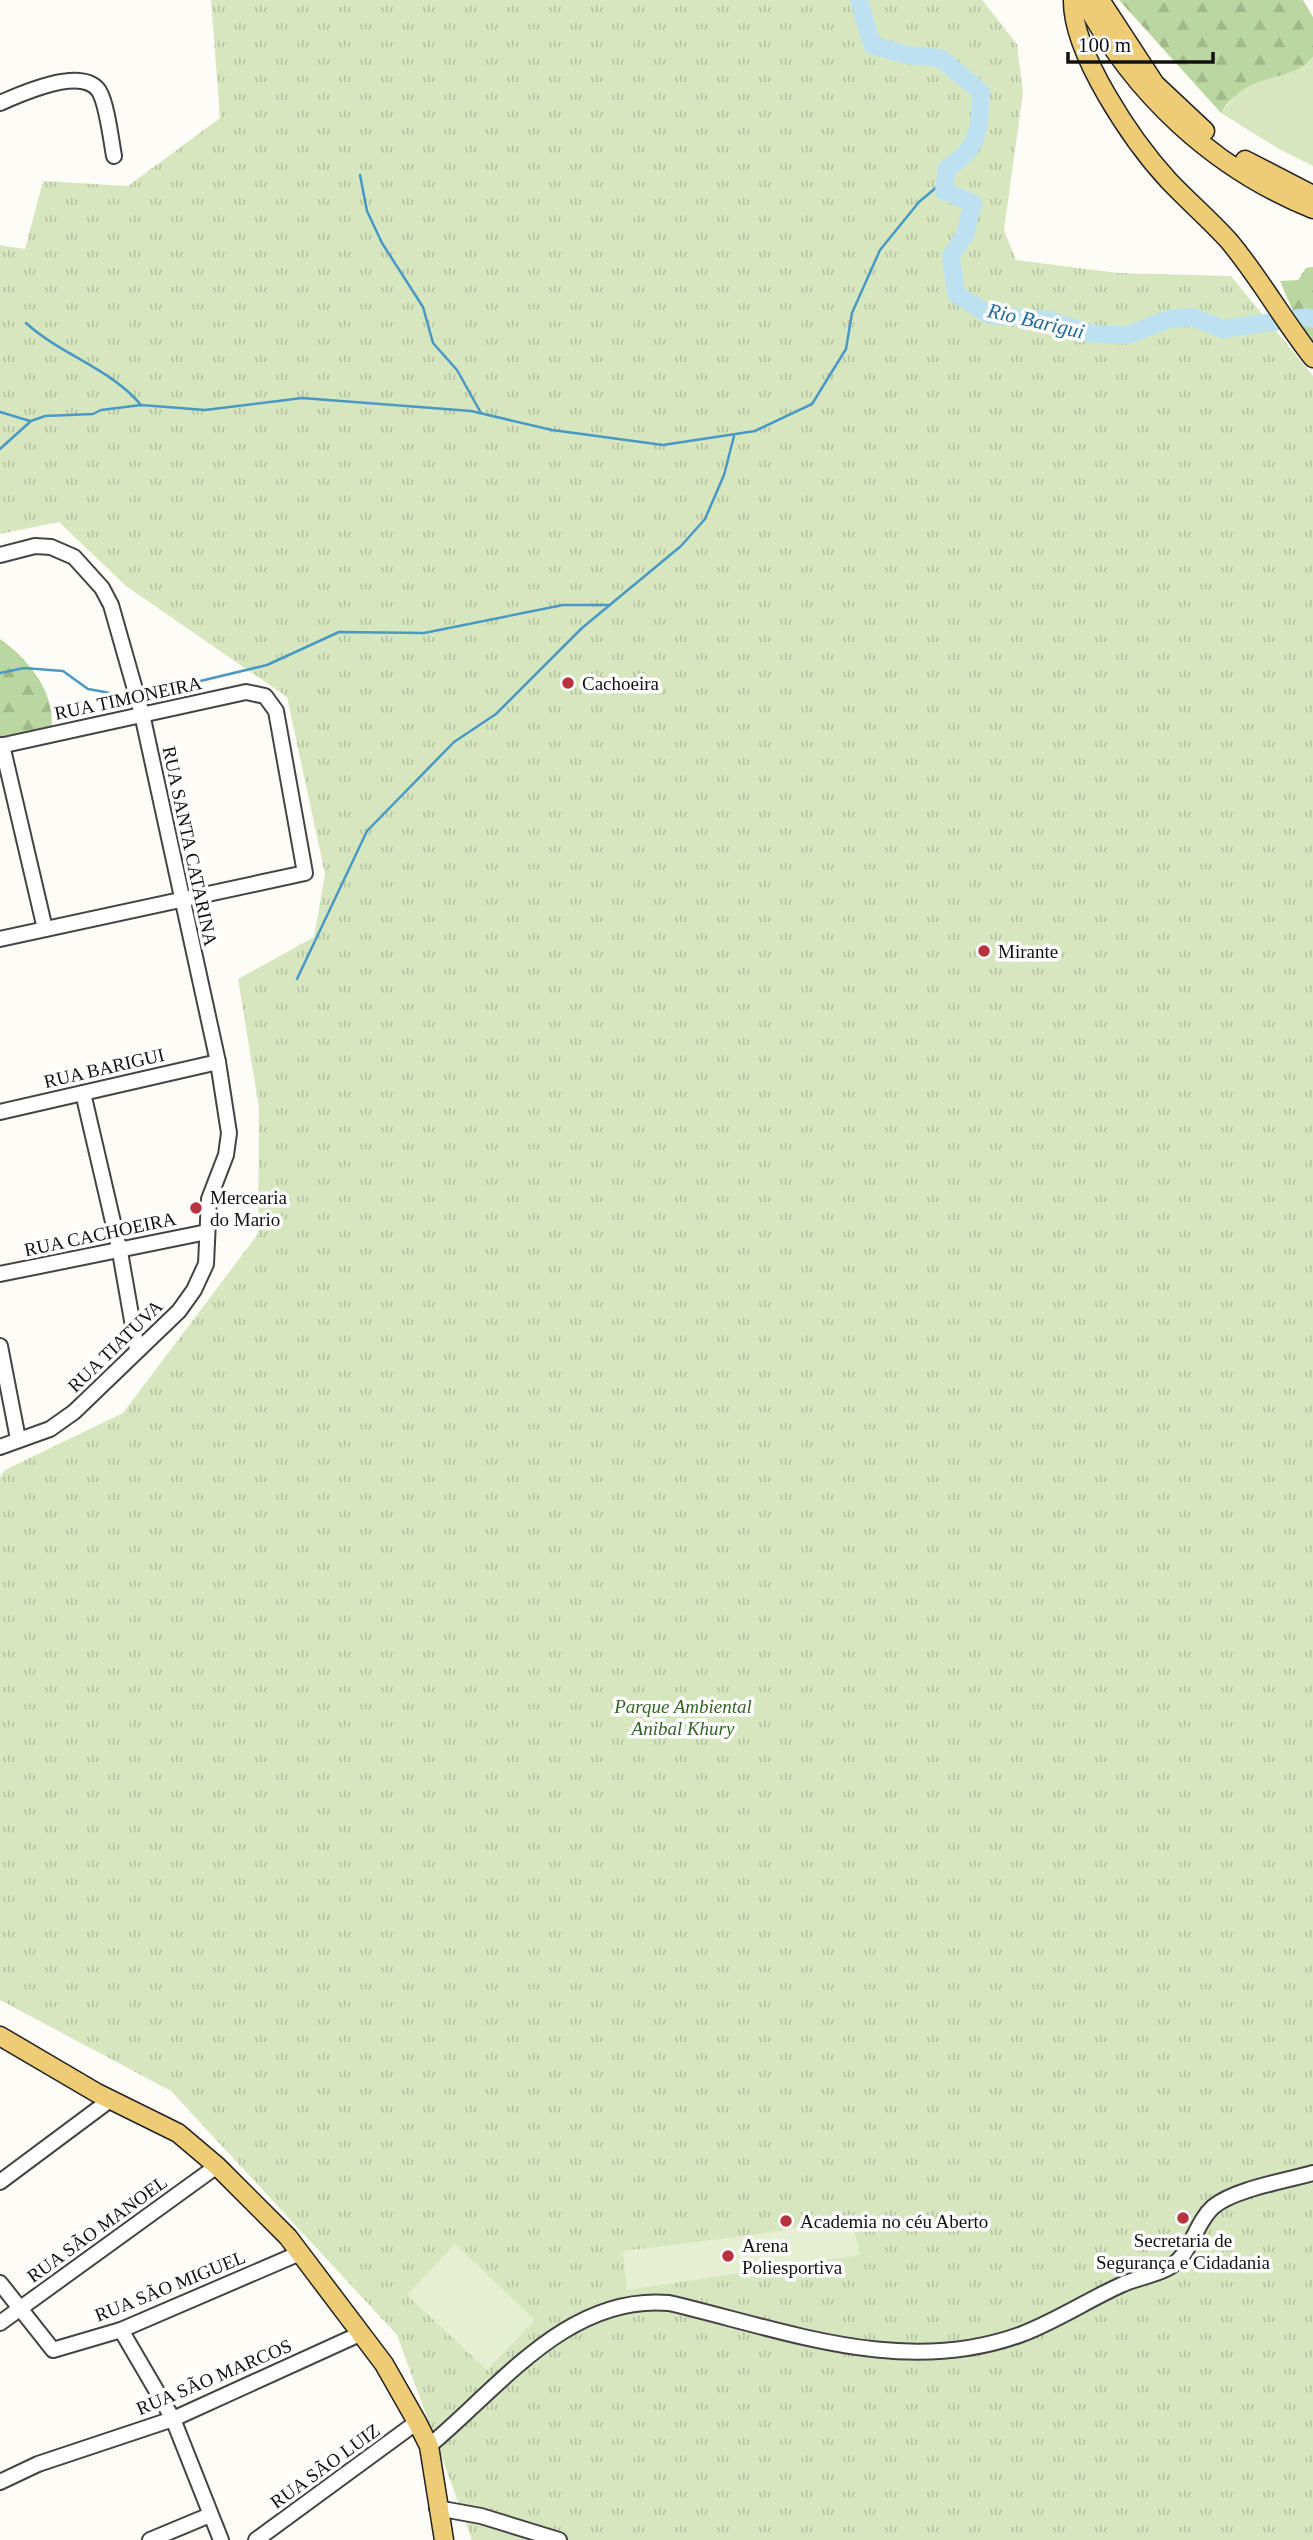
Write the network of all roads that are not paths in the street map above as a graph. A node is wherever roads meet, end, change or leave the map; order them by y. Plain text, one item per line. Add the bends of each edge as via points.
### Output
1 (1073, 0) edge
2 (1084, 0) edge
3 (1100, 0) edge
4 (0, 103) edge
5 (114, 156) dead end
6 (1313, 195) edge
7 (1313, 209) edge
8 (1313, 358) edge
9 (0, 555) edge
10 (142, 714) junction
11 (1, 745) edge
12 (181, 900) junction
13 (45, 929) junction
14 (0, 939) edge
15 (218, 1062) junction
16 (83, 1093) junction
17 (0, 1112) edge
18 (208, 1232) junction
19 (120, 1252) junction
20 (0, 1274) edge
21 (0, 1346) edge
22 (137, 1349) junction
23 (18, 1439) junction
24 (0, 1447) edge
25 (1, 2038) edge
26 (110, 2100) junction
27 (217, 2166) junction
28 (1313, 2173) edge
29 (0, 2182) edge
30 (300, 2253) junction
31 (0, 2283) edge
32 (20, 2308) junction
33 (0, 2323) edge
34 (121, 2330) junction
35 (362, 2333) junction
36 (173, 2419) junction
37 (417, 2422) junction
38 (429, 2445) junction
39 (0, 2483) edge
40 (437, 2508) junction
41 (210, 2515) junction
42 (150, 2540) edge
43 (221, 2540) edge
44 (256, 2540) edge
45 (444, 2540) edge
46 (559, 2540) edge

1 - 8 main road via 1073,17 1086,54 1114,107 1167,178 1228,241
2 - 7 main road via 1120,61 1174,120 1236,168
3 - 6 main road via 1155,84 1193,121 1254,166
4 - 5 street via 28,90 78,81 92,84 100,92
9 - 10 street, RUA SANTA CATARINA via 51,547 74,557 102,588
10 - 11 street, RUA TIMONEIRA
10 - 12 street, RUA SANTA CATARINA
10 - 12 street, RUA TIMONEIRA via 246,692 265,696 276,711 305,873
11 - 13 street
12 - 13 street
12 - 15 street, RUA SANTA CATARINA
13 - 14 street
15 - 16 street, RUA BARIGUI
15 - 18 street, RUA SANTA CATARINA via 229,1133 226,1155 209,1199
16 - 17 street, RUA BARIGUI
16 - 19 street
18 - 19 street, RUA CACHOEIRA
18 - 22 street, RUA TIATUVA via 206,1264 194,1290 179,1311
19 - 20 street, RUA CACHOEIRA
19 - 22 street
21 - 23 street
22 - 23 street, RUA TIATUVA via 74,1412 50,1429
23 - 24 street, RUA TIATUVA
25 - 26 main road
26 - 27 main road via 178,2133
26 - 29 street
27 - 30 main road
27 - 32 street, RUA SÃO MANOEL
28 - 38 street via 1226,2199 1212,2208 1180,2260 1168,2269 1125,2283 1022,2334 988,2343 941,2351 870,2351 669,2303 619,2304 587,2316 523,2361
30 - 34 street, RUA SÃO MIGUEL
30 - 35 main road
31 - 32 street
32 - 33 street, RUA SÃO MANOEL
32 - 34 street, RUA SÃO MIGUEL via 53,2350
34 - 36 street
35 - 36 street, RUA SÃO MARCOS
35 - 37 main road
36 - 39 street, RUA SÃO MARCOS via 38,2464
36 - 41 street
37 - 38 main road
37 - 44 street, RUA SÃO LUIZ
38 - 40 main road
40 - 45 main road
40 - 46 street
41 - 42 street
41 - 43 street

